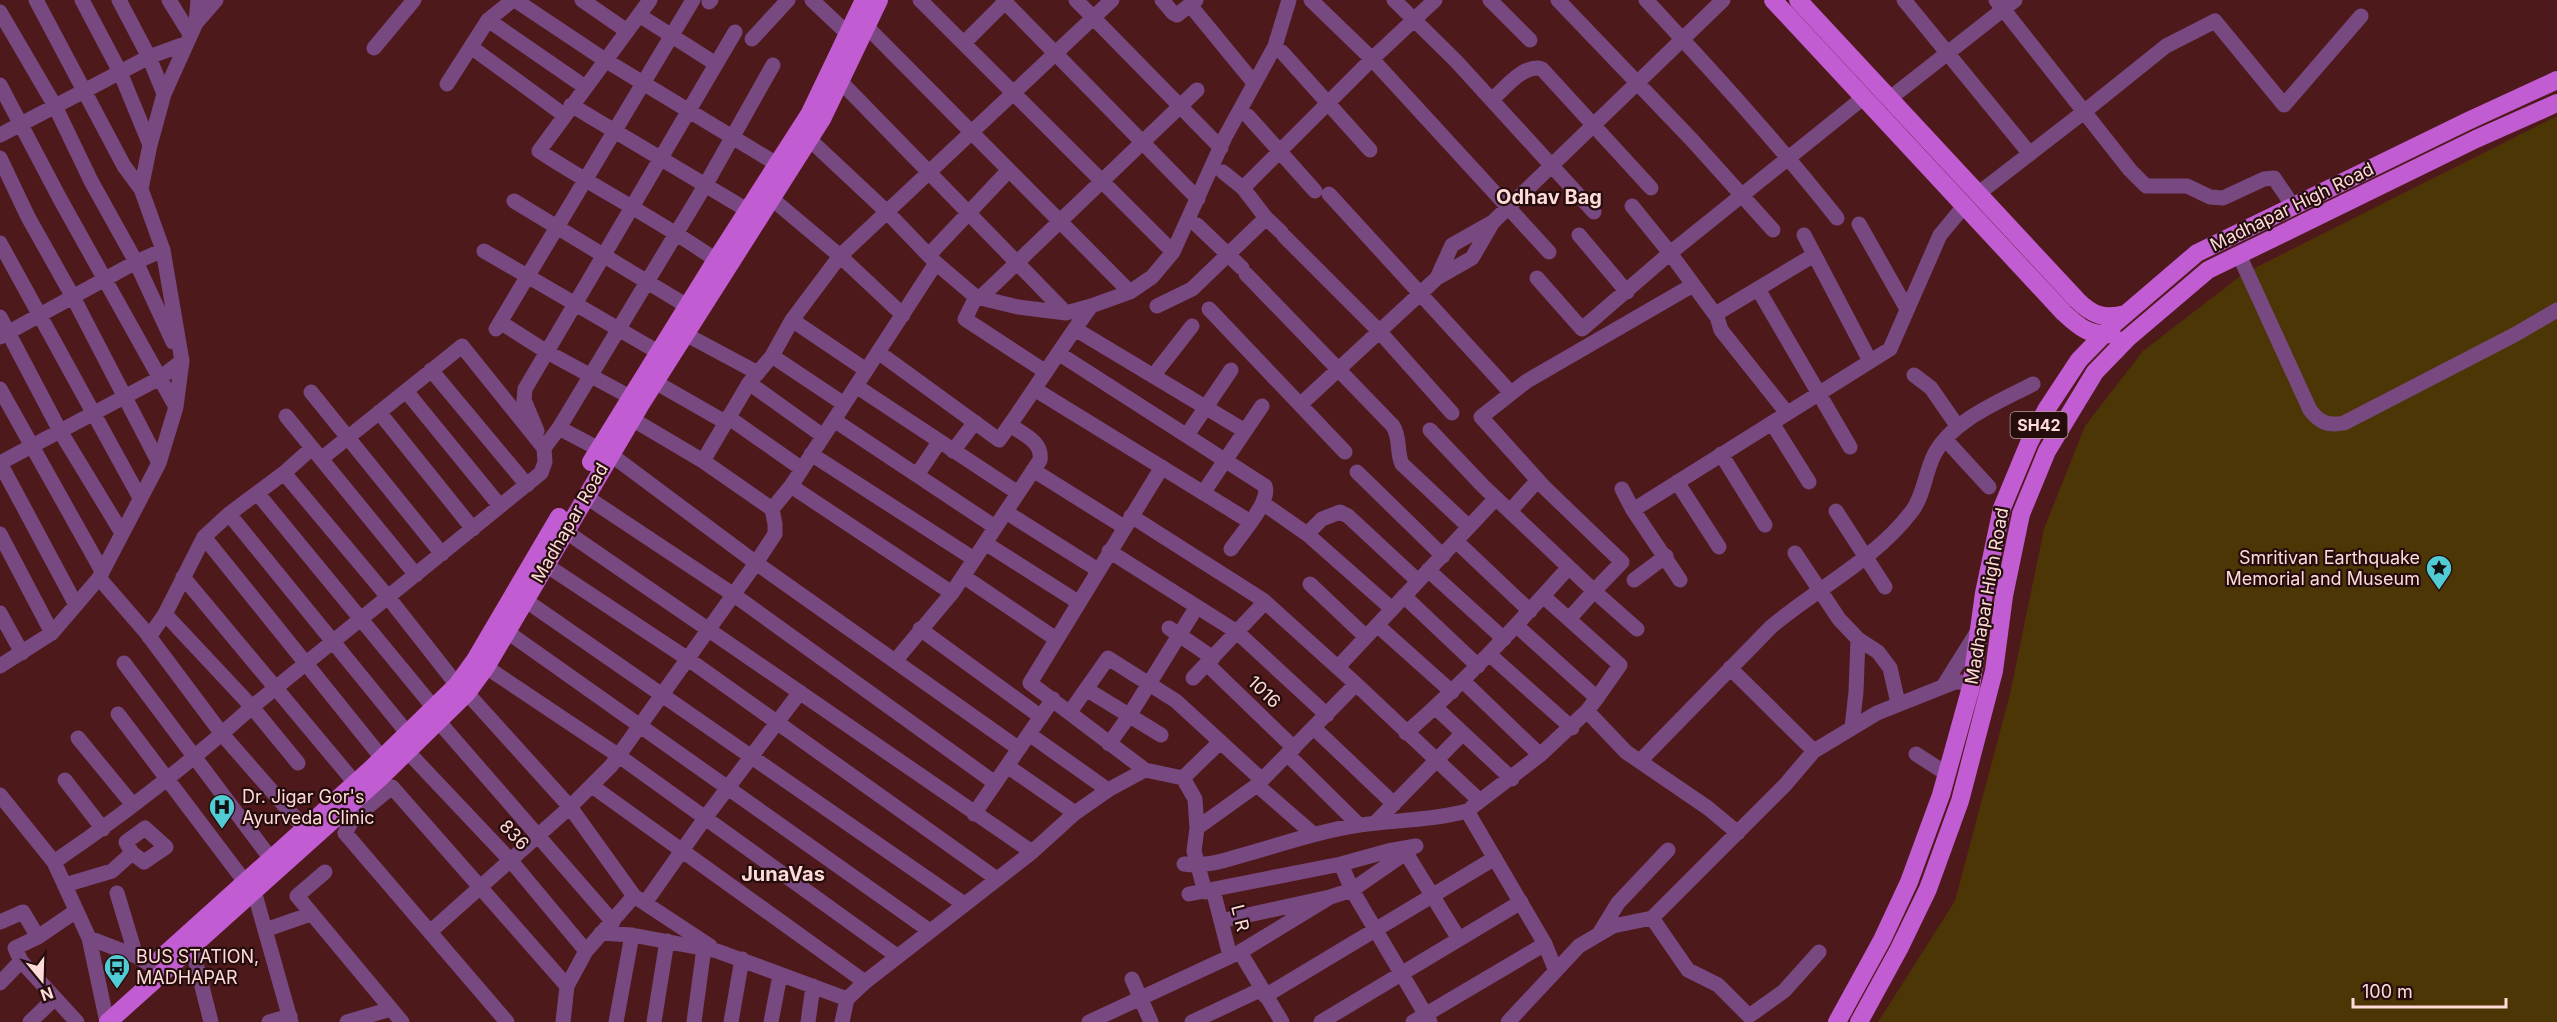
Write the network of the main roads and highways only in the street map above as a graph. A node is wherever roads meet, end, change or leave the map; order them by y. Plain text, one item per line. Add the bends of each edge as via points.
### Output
1 (864, 0) edge
2 (879, 0) edge
3 (1773, 0) edge
4 (1798, 0) edge
5 (2557, 80) edge
6 (2557, 103) edge
7 (1972, 199) junction
8 (2126, 314) junction
9 (2076, 324) junction
10 (2140, 328) junction
11 (2104, 335) junction
12 (2079, 360) junction
13 (605, 452) junction
14 (462, 689) junction
15 (410, 742) junction
16 (250, 887) junction
17 (159, 968) junction
18 (104, 1020) edge
19 (1837, 1022) edge
20 (1859, 1022) edge

1 - 13 main road, Madhapar Road via 810,112 630,397
2 - 13 main road, Madhapar Road via 809,139 632,419
3 - 7 main road via 1863,98
4 - 7 main road via 1889,99
5 - 8 main road, Madhapar High Road / SH42 via 2197,253
6 - 10 main road, SH42 via 2208,270
7 - 8 main road via 2087,310 2108,317
7 - 9 main road
8 - 11 main road, Madhapar High Road / SH42
9 - 11 main road via 2087,332
9 - 12 main road
10 - 11 main road
10 - 20 main road, SH42 via 2095,372 2064,420 2033,483 2014,539 1994,671 1960,801 1928,890
11 - 12 main road, Madhapar High Road / SH42
12 - 19 main road, Madhapar High Road / SH42 via 2046,410 2002,507 1971,687 1947,774 1909,882
13 - 14 main road, Madhapar Road via 475,660
13 - 14 main road, Madhapar Road via 585,496 486,667
14 - 15 main road, Madhapar Road
15 - 16 main road, Madhapar Road via 382,758 304,828 271,859
15 - 16 main road, Madhapar Road via 349,815
16 - 17 main road, Madhapar Road
16 - 17 main road, Madhapar Road via 192,947
17 - 18 main road

